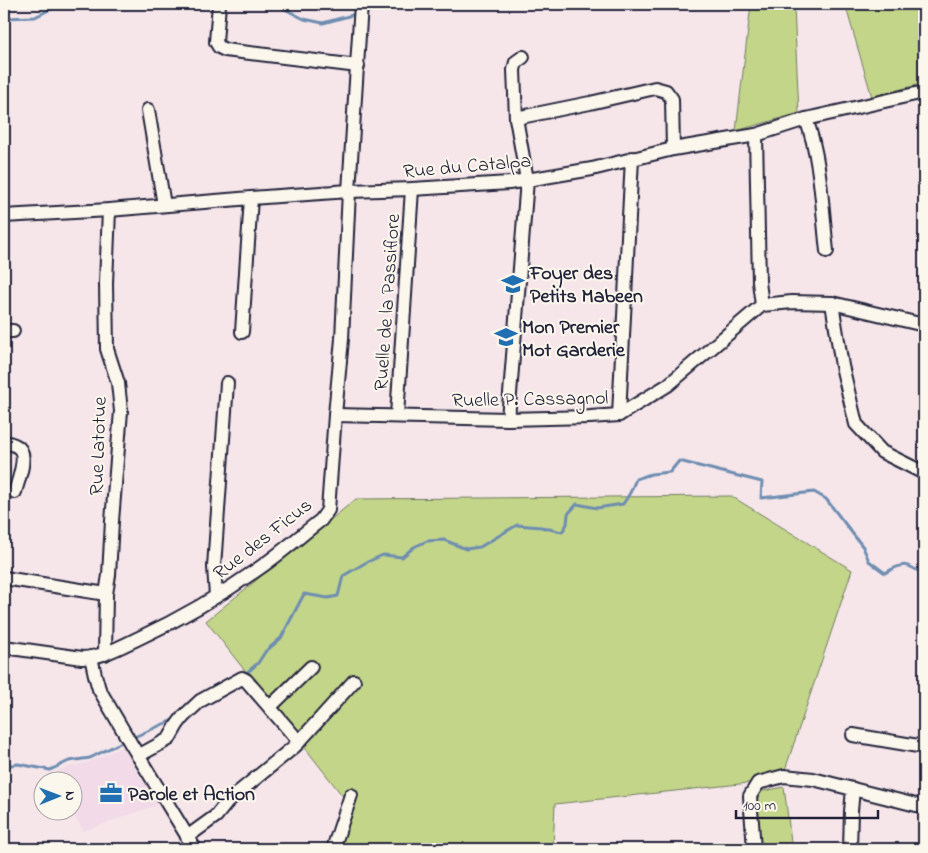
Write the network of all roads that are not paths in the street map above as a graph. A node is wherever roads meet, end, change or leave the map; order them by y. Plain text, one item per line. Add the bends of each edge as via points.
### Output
1 (219, 4) edge
2 (361, 4) edge
3 (523, 57) dead end
4 (358, 66) junction
5 (924, 92) edge
6 (148, 110) dead end
7 (516, 118) junction
8 (806, 119) junction
9 (756, 135) junction
10 (673, 149) junction
11 (632, 158) junction
12 (527, 180) junction
13 (412, 189) junction
14 (349, 191) junction
15 (251, 198) junction
16 (164, 206) junction
17 (109, 210) junction
18 (4, 216) edge
19 (827, 250) dead end
20 (832, 303) junction
21 (762, 305) junction
22 (924, 324) edge
23 (242, 332) dead end
24 (227, 383) dead end
25 (335, 415) junction
26 (619, 415) junction
27 (397, 416) junction
28 (508, 419) junction
29 (4, 442) edge
30 (924, 473) edge
31 (15, 492) dead end
32 (4, 578) edge
33 (106, 594) junction
34 (216, 596) junction
35 (4, 647) edge
36 (105, 654) junction
37 (91, 657) junction
38 (311, 667) dead end
39 (354, 681) dead end
40 (270, 707) junction
41 (853, 735) dead end
42 (298, 743) junction
43 (924, 747) edge
44 (138, 756) junction
45 (853, 789) junction
46 (351, 796) dead end
47 (924, 807) edge
48 (187, 837) junction
49 (194, 849) edge
50 (333, 849) edge
51 (754, 849) edge
52 (850, 849) edge

1 - 4 street via 216,42 224,50
2 - 4 street, Rue des Ficus
3 - 7 street via 516,62 514,70
4 - 14 street, Rue des Ficus
5 - 8 street, Rue du Catalpa
6 - 16 street
7 - 10 street via 655,88 666,91 672,99
7 - 12 street
8 - 9 street, Rue du Catalpa
8 - 19 street via 819,177
9 - 10 street, Rue du Catalpa
9 - 21 street
10 - 11 street, Rue du Catalpa
11 - 12 street, Rue du Catalpa via 592,169
11 - 26 street
12 - 13 street, Rue du Catalpa
12 - 28 street
13 - 14 street, Rue du Catalpa
13 - 27 street, Ruelle de la Passiflore
14 - 15 street, Rue du Catalpa
14 - 25 street, Rue des Ficus
15 - 16 street, Rue du Catalpa
15 - 23 street
16 - 17 street, Rue du Catalpa
17 - 18 street, Rue du Catalpa
17 - 33 street, Rue Latotue via 107,349 118,383 121,411
20 - 21 street
20 - 22 street
20 - 30 street via 856,424 882,452
21 - 26 street, Ruelle P. Cassagnol via 668,385
24 - 34 street via 214,567
25 - 27 street, Ruelle P. Cassagnol
25 - 34 street, Rue des Ficus via 328,510 321,520 259,569
26 - 28 street, Ruelle P. Cassagnol
27 - 28 street, Ruelle P. Cassagnol
29 - 31 street via 20,448 23,454
32 - 33 street
33 - 36 street, Rue Latotue
34 - 36 street, Rue des Ficus
35 - 37 street, Rue des Ficus
36 - 37 street, Rue des Ficus
37 - 44 street via 99,689
38 - 40 street
39 - 42 street
40 - 42 street
40 - 44 street via 246,680 239,679 200,700 183,717 169,739
41 - 43 street
42 - 48 street via 228,801 216,816
44 - 48 street
45 - 47 street
45 - 51 street via 784,776 758,783 750,796
45 - 52 street
46 - 50 street
48 - 49 street

